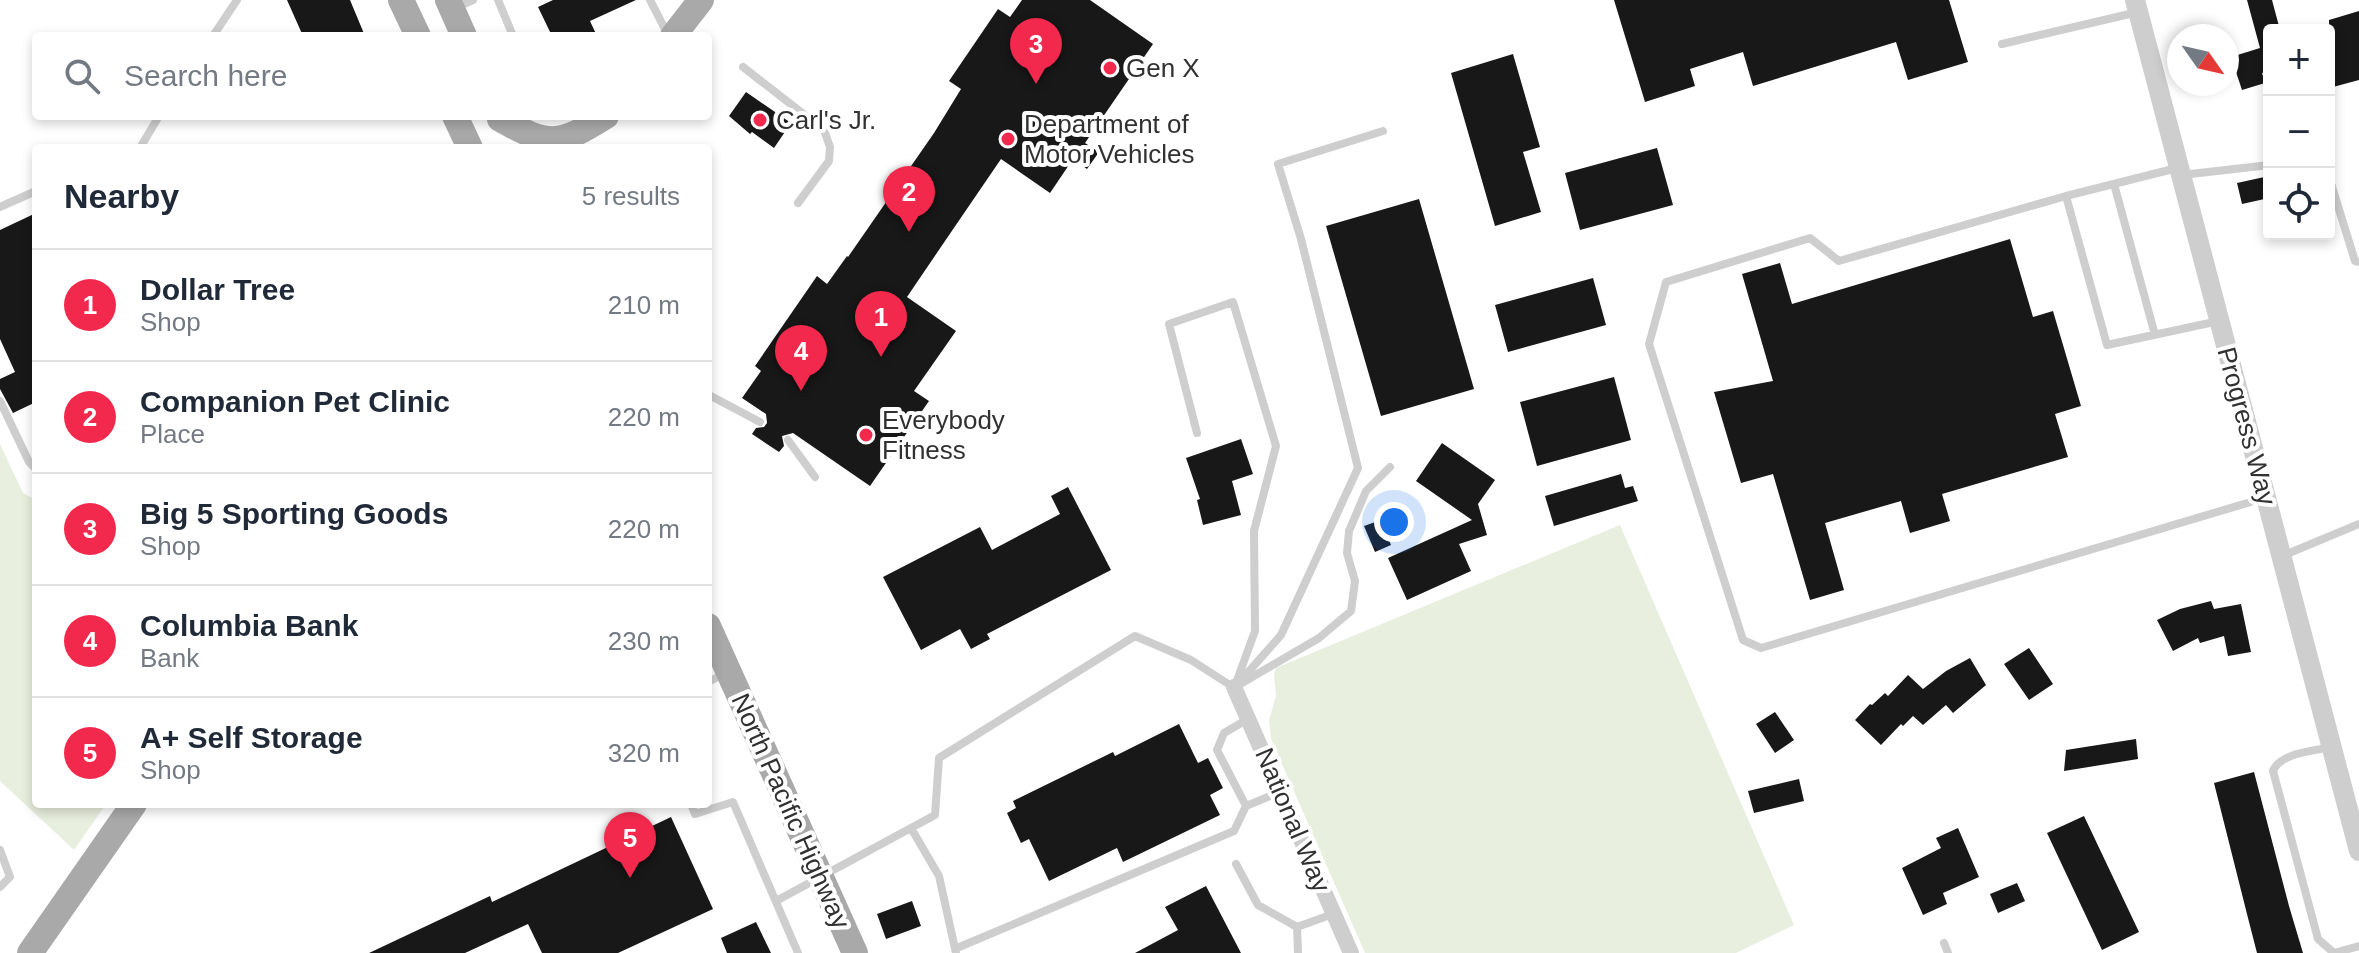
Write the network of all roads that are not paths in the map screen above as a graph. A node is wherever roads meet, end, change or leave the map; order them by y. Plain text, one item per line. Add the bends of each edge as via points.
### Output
1 (237, 0) edge
2 (401, 0) edge
3 (498, 0) edge
4 (650, 0) edge
5 (701, 0) edge
6 (458, 3) edge
7 (2137, 6) edge
8 (216, 32) edge
9 (416, 32) edge
10 (463, 32) edge
11 (511, 32) edge
12 (668, 32) edge
13 (673, 32) edge
14 (2002, 44) dead end
15 (743, 67) dead end
16 (157, 120) edge
17 (457, 120) edge
18 (500, 120) edge
19 (504, 120) edge
20 (599, 120) edge
21 (613, 120) edge
22 (1383, 131) dead end
23 (142, 144) edge
24 (468, 144) edge
25 (511, 144) edge
26 (595, 144) edge
27 (2263, 165) edge
28 (2180, 171) junction
29 (2114, 184) junction
30 (32, 193) edge
31 (2066, 196) junction
32 (2335, 196) edge
33 (798, 203) dead end
34 (0, 207) edge
35 (2359, 262) edge
36 (2219, 321) junction
37 (2155, 335) junction
38 (712, 397) edge
39 (0, 401) edge
40 (760, 422) dead end
41 (1197, 433) dead end
42 (788, 440) dead end
43 (32, 465) edge
44 (1390, 467) dead end
45 (815, 477) dead end
46 (2266, 497) junction
47 (2359, 524) edge
48 (2282, 556) junction
49 (712, 646) edge
50 (718, 677) edge
51 (1234, 687) junction
52 (1248, 719) junction
53 (2332, 747) junction
54 (1281, 791) junction
55 (1246, 806) junction
56 (131, 808) edge
57 (693, 808) edge
58 (911, 828) junction
59 (0, 850) edge
60 (2359, 851) edge
61 (1236, 864) dead end
62 (820, 876) junction
63 (0, 887) edge
64 (776, 901) junction
65 (1333, 914) junction
66 (1297, 927) junction
67 (1944, 943) dead end
68 (2359, 946) edge
69 (956, 951) edge
70 (30, 953) edge
71 (798, 953) edge
72 (855, 953) edge
73 (1298, 953) edge
74 (1351, 953) edge
75 (1948, 953) edge

1 - 8 lane
2 - 9 main road
3 - 11 lane
4 - 12 lane
5 - 13 main road
6 - 10 main road
7 - 14 lane
7 - 28 street, Progress Way
15 - 33 lane via 824,130 829,161
16 - 23 lane
17 - 24 main road
18 - 25 main road
19 - 20 main road via 530,135 556,141
21 - 26 main road
22 - 51 lane via 1278,164 1358,468 1281,635
27 - 28 lane
28 - 29 lane
28 - 36 street, Progress Way
29 - 31 lane
29 - 37 lane
30 - 34 lane
31 - 37 lane via 2107,345
31 - 46 lane via 1839,261 1810,238 1666,282 1649,344 1743,640 1761,648
32 - 35 lane
36 - 37 lane
36 - 46 street, Progress Way
38 - 40 lane
39 - 43 lane
41 - 51 lane via 1169,324 1233,302 1276,446 1254,531 1255,631
42 - 45 lane
44 - 51 lane via 1366,491 1349,531 1347,553 1355,581 1351,611 1319,638
46 - 48 street, Progress Way
47 - 48 lane
48 - 53 street, Progress Way
49 - 50 main road, North Pacific Highway
50 - 62 main road, North Pacific Highway
51 - 52 street, National Way
51 - 58 lane via 1191,660 1135,636 939,758 935,815
52 - 54 street, National Way
52 - 55 lane via 1224,733 1217,750
53 - 60 street, Progress Way
53 - 68 lane via 2282,759 2273,771 2318,939 2334,953
54 - 55 lane
54 - 65 street, National Way
55 - 69 lane via 1234,831
56 - 70 main road
57 - 64 lane via 695,814 733,802
58 - 62 lane
58 - 69 lane via 939,876
59 - 63 lane via 10,877
61 - 66 lane via 1258,905
62 - 64 lane
62 - 72 main road, North Pacific Highway
64 - 71 lane
65 - 66 lane
65 - 74 street, National Way
66 - 73 lane
67 - 75 lane

